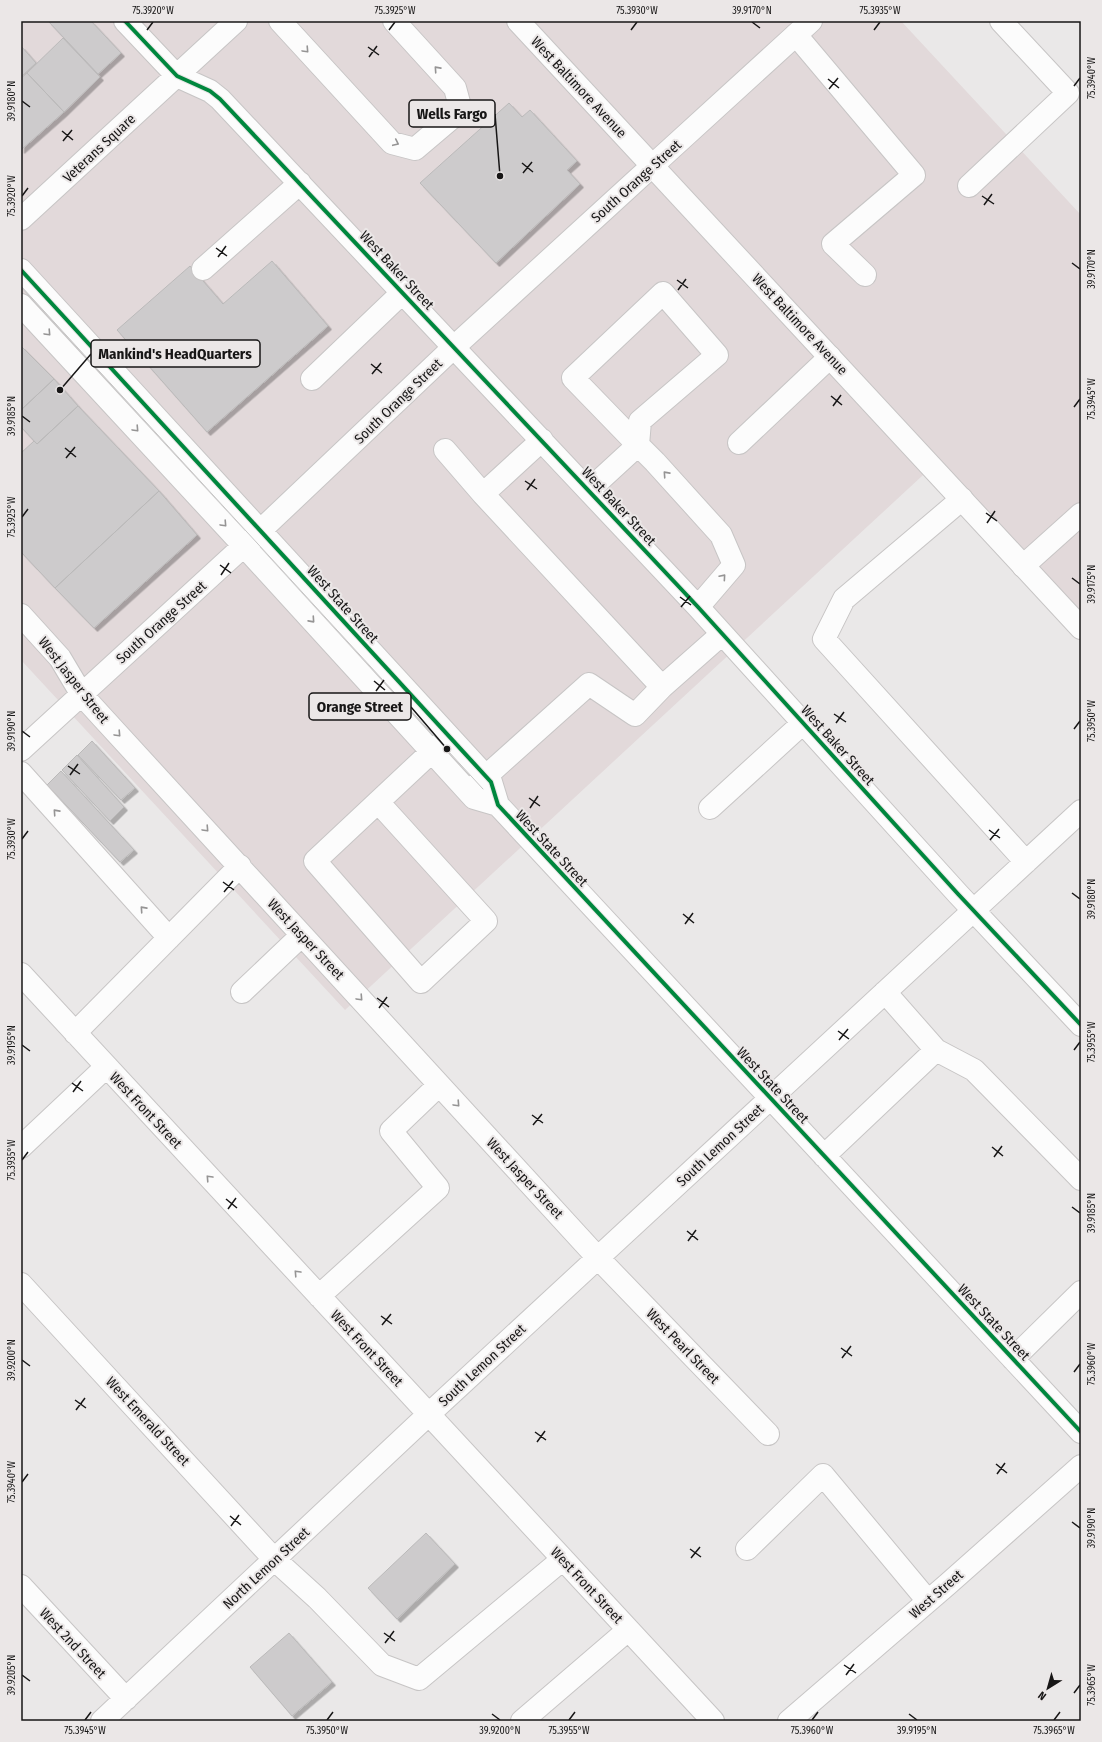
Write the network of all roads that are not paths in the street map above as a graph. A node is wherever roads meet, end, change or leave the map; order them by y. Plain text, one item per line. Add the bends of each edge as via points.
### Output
1 (125, 21) edge
2 (236, 21) edge
3 (280, 21) edge
4 (394, 21) edge
5 (518, 21) edge
6 (1002, 21) edge
7 (804, 28) edge
8 (177, 76) junction
9 (652, 166) junction
10 (300, 183) junction
11 (969, 186) dead end
12 (21, 220) edge
13 (203, 269) dead end
14 (21, 270) edge
15 (865, 275) dead end
16 (403, 292) junction
17 (21, 304) edge
18 (454, 347) junction
19 (830, 357) junction
20 (312, 379) dead end
21 (542, 440) junction
22 (739, 443) dead end
23 (638, 445) junction
24 (445, 450) dead end
25 (589, 490) junction
26 (483, 494) junction
27 (962, 499) junction
28 (1081, 514) edge
29 (261, 530) junction
30 (244, 546) junction
31 (1023, 566) junction
32 (694, 603) junction
33 (21, 615) edge
34 (1081, 628) edge
35 (722, 634) junction
36 (662, 687) junction
37 (82, 695) junction
38 (803, 722) junction
39 (448, 735) junction
40 (21, 750) edge
41 (431, 751) junction
42 (21, 773) edge
43 (486, 776) junction
44 (468, 792) junction
45 (378, 802) junction
46 (498, 805) junction
47 (710, 808) dead end
48 (1081, 811) edge
49 (1026, 862) junction
50 (240, 866) junction
51 (974, 910) junction
52 (302, 935) junction
53 (169, 938) junction
54 (21, 974) edge
55 (242, 992) dead end
56 (885, 992) junction
57 (1081, 1025) edge
58 (74, 1033) junction
59 (936, 1050) junction
60 (106, 1067) junction
61 (439, 1084) junction
62 (770, 1098) junction
63 (21, 1147) edge
64 (824, 1156) junction
65 (1081, 1179) edge
66 (598, 1258) junction
67 (21, 1284) edge
68 (1081, 1292) edge
69 (319, 1296) junction
70 (1013, 1359) junction
71 (429, 1414) junction
72 (1081, 1432) edge
73 (768, 1434) dead end
74 (1081, 1466) edge
75 (747, 1549) dead end
76 (274, 1559) junction
77 (563, 1559) junction
78 (21, 1586) edge
79 (928, 1601) junction
80 (628, 1630) junction
81 (126, 1699) junction
82 (102, 1721) edge
83 (522, 1721) edge
84 (713, 1721) edge
85 (789, 1721) edge

1 - 8 street, West Baker Street
2 - 8 street, Veterans Square
3 -> 4 street via 392,143 415,149 461,110 455,88
5 - 9 street, West Baltimore Avenue
6 - 11 street via 1068,93
7 - 9 street, South Orange Street
7 - 15 street via 914,175 833,244
8 - 10 street, West Baker Street via 210,91 220,99
8 - 12 street, Veterans Square
9 - 18 street, South Orange Street
9 - 19 street, West Baltimore Avenue
10 - 13 street
10 - 16 street, West Baker Street
14 - 29 street, West State Street
16 - 18 street, West Baker Street
16 - 20 street
17 -> 30 street, West State Street
18 - 21 street, West Baker Street
18 - 29 street, South Orange Street
19 - 22 street
19 - 27 street, West Baltimore Avenue
21 - 25 street, West Baker Street
21 - 26 street
23 - 23 street via 640,421 717,355 663,293 573,378
23 - 25 street
32 -> 23 street via 734,565 721,535
24 - 26 street
25 - 32 street, West Baker Street
26 - 36 street
27 - 31 street, West Baltimore Avenue
27 - 49 street via 844,599 824,639
28 - 31 street
29 - 30 street, South Orange Street
29 - 39 street, West State Street
30 - 37 street, South Orange Street
30 -> 41 street, West State Street
31 - 34 street, West Baltimore Avenue
32 - 35 street, West Baker Street
33 - 37 street, West Jasper Street via 60,658
35 - 36 street
35 - 38 street, West Baker Street
36 - 43 street via 635,714 589,684
37 - 40 street, South Orange Street
37 -> 50 street, West Jasper Street
38 - 47 street
38 - 51 street, West Baker Street
39 - 41 street
39 - 43 street, West State Street
41 - 44 street, West State Street
41 - 45 street
53 -> 42 street
43 - 44 street
43 - 46 street, West State Street via 491,782
44 - 46 street, West State Street via 474,798
45 - 45 street via 315,861 421,982 486,921
46 - 62 street, West State Street
48 - 49 street, South Lemon Street
49 - 51 street, South Lemon Street
50 - 52 street, West Jasper Street
50 - 53 street
51 - 56 street, South Lemon Street
51 - 57 street, West Baker Street
52 - 55 street
52 -> 61 street, West Jasper Street
53 - 58 street
54 - 58 street, West Front Street
56 - 59 street
56 - 62 street, South Lemon Street
58 - 60 street, West Front Street
59 - 64 street
59 - 65 street via 974,1070
60 - 63 street
69 -> 60 street, West Front Street
61 -> 66 street, West Jasper Street
61 - 69 street via 391,1131 438,1188
62 - 64 street, West State Street
62 - 66 street, South Lemon Street
64 - 70 street, West State Street
66 - 71 street, South Lemon Street
66 - 73 street, West Pearl Street
67 - 76 street, West Emerald Street
68 - 70 street
69 - 71 street, West Front Street
70 - 72 street, West State Street
71 - 76 street, North Lemon Street
71 - 77 street, West Front Street
74 - 79 street, West Street
75 - 79 street via 823,1475
76 - 77 street, West Emerald Street via 318,1598 382,1665 419,1679
76 - 81 street, North Lemon Street
77 - 80 street, West Front Street
78 - 81 street, West 2nd Street
79 - 85 street, West Street
80 - 83 street
80 - 84 street, West Front Street
81 - 82 street, North Lemon Street

